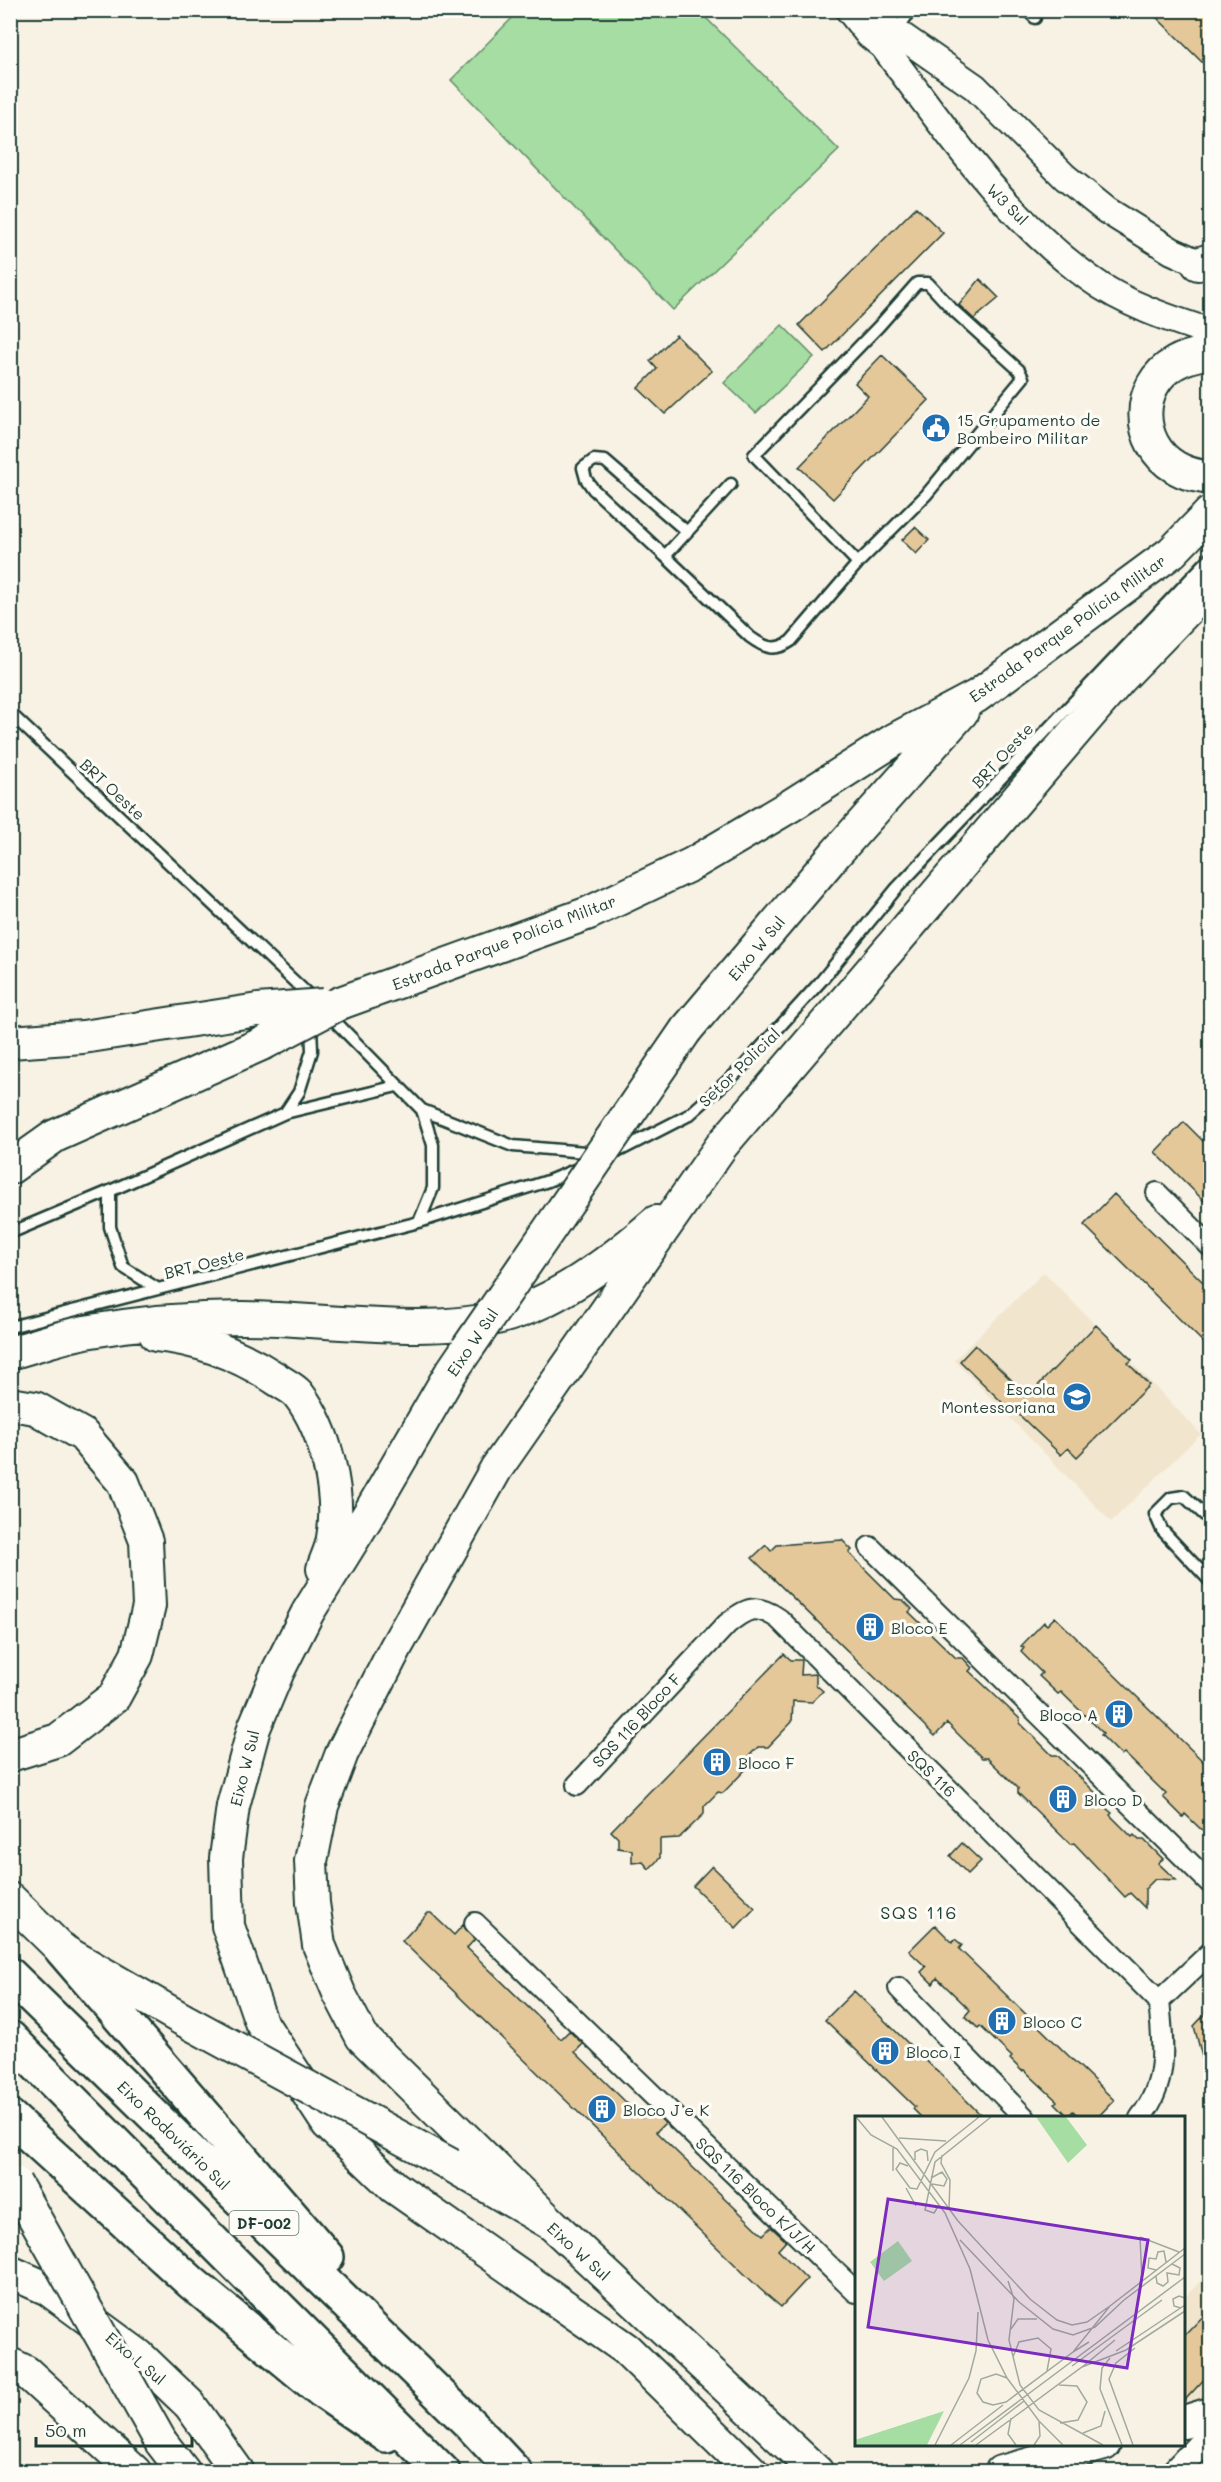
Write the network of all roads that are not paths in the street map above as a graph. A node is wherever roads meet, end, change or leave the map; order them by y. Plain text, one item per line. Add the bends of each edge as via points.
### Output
1 (911, 10) edge
2 (873, 25) edge
3 (1206, 264) edge
4 (1210, 332) edge
5 (1210, 352) edge
6 (1210, 478) edge
7 (731, 484) dead end
8 (1210, 513) edge
9 (686, 531) junction
10 (665, 556) junction
11 (1210, 558) edge
12 (858, 564) junction
13 (1209, 588) edge
14 (977, 696) junction
15 (10, 713) edge
16 (822, 980) joint
17 (300, 986) junction
18 (340, 1003) junction
19 (10, 1042) edge
20 (397, 1086) junction
21 (422, 1110) junction
22 (285, 1113) junction
23 (612, 1154) junction
24 (10, 1168) edge
25 (110, 1191) junction
26 (1157, 1193) dead end
27 (686, 1196) junction
28 (419, 1222) junction
29 (10, 1233) edge
30 (1210, 1246) edge
31 (158, 1289) junction
32 (10, 1327) edge
33 (84, 1332) junction
34 (10, 1353) edge
35 (10, 1404) edge
36 (1210, 1520) edge
37 (870, 1547) dead end
38 (1210, 1581) edge
39 (308, 1612) junction
40 (696, 1656) joint
41 (10, 1755) edge
42 (577, 1785) dead end
43 (1210, 1883) edge
44 (10, 1899) edge
45 (475, 1923) dead end
46 (62, 1950) junction
47 (1210, 1953) edge
48 (10, 1975) edge
49 (899, 1988) dead end
50 (1160, 2001) junction
51 (10, 2038) edge
52 (1023, 2116) edge
53 (1142, 2116) edge
54 (10, 2117) edge
55 (13, 2178) edge
56 (552, 2225) junction
57 (10, 2272) edge
58 (855, 2291) edge
59 (10, 2364) edge
60 (1210, 2414) edge
61 (1185, 2422) edge
62 (471, 2425) junction
63 (1210, 2435) edge
64 (1100, 2446) edge
65 (135, 2472) edge
66 (184, 2472) edge
67 (238, 2472) edge
68 (442, 2472) edge
69 (515, 2472) edge
70 (752, 2472) edge
71 (817, 2472) edge
72 (1001, 2472) edge
73 (1175, 2472) edge

1 - 2 lane
2 - 3 street via 975,87 1065,177 1106,210 1172,251
2 - 4 street, W3 Sul via 960,151 990,187 1050,245 1090,279 1176,321
5 - 6 main road via 1174,363 1160,373 1150,386 1144,419 1156,450 1173,466
7 - 9 lane
8 - 14 main road, Estrada Parque Polícia Militar via 1172,552
9 - 10 lane
9 - 10 lane via 605,461 594,460 583,468 593,489
10 - 12 lane via 750,637 764,647 774,648 791,641
11 - 16 lane, BRT Oeste via 896,889
12 - 12 lane via 926,495 1023,378 925,282 917,283 754,455
13 - 27 main road via 1112,688 722,1145
14 - 18 main road, Estrada Parque Polícia Militar via 894,740 692,864 589,913
14 - 39 main road, Eixo W Sul, bridge via 836,853 686,1030 466,1349
15 - 17 lane, BRT Oeste
16 - 23 lane, Setor Policial via 743,1067 689,1115
17 - 20 lane, BRT Oeste
17 - 22 lane via 310,1022 312,1051 299,1092
18 - 19 main road, bridge via 258,1010 83,1037
18 - 24 main road, Estrada Parque Polícia Militar, bridge via 264,1043 55,1136
20 - 21 lane, BRT Oeste
20 - 22 lane
21 - 23 lane, BRT Oeste via 513,1146
21 - 28 lane, BRT Oeste via 433,1145 433,1188
22 - 25 lane
23 - 28 lane, BRT Oeste via 548,1181
25 - 29 lane
25 - 31 lane, BRT Oeste via 110,1227 123,1267
26 - 30 street
27 - 33 main road via 632,1242 568,1287 519,1311 481,1320 404,1325 242,1318 174,1321
27 - 56 main road via 496,1469 342,1753 322,1806 311,1861 319,1945 362,2037
28 - 31 lane, BRT Oeste
31 - 32 lane
33 - 34 main road
33 - 39 main road via 159,1336 207,1344 250,1362 297,1393 330,1465 335,1508 333,1539
35 - 41 main road via 35,1408 83,1435 123,1482 146,1541 149,1606 137,1655 114,1697 58,1740
36 - 38 lane via 1184,1496 1171,1498 1155,1514 1162,1530
37 - 43 street
39 - 70 main road, Eixo W Sul via 254,1728 233,1806 226,1858 228,1926 261,2022 328,2124 394,2187 626,2349
40 - 42 street, SQS 116 Bloco F
40 - 50 street, SQS 116 via 741,1612 761,1609 779,1618
44 - 46 main road, Eixo W Sul
45 - 58 street, SQS 116 Bloco K/J/H
46 - 56 main road, Eixo W Sul, bridge
46 - 62 highway
47 - 50 street
48 - 62 highway, Eixo Rodoviário Sul / DF-002
49 - 52 street
50 - 53 street via 1164,2054 1161,2080
51 - 68 highway, DF-002
54 - 68 highway via 192,2283 322,2391
55 - 66 main road, bridge via 161,2442
56 - 71 main road, Eixo W Sul
57 - 67 main road, Eixo L Sul via 48,2289 139,2356 190,2405
59 - 65 main road via 26,2372
60 - 61 main road
62 - 69 highway, Eixo Rodoviário Sul / DF-002
63 - 73 street
64 - 72 main road

